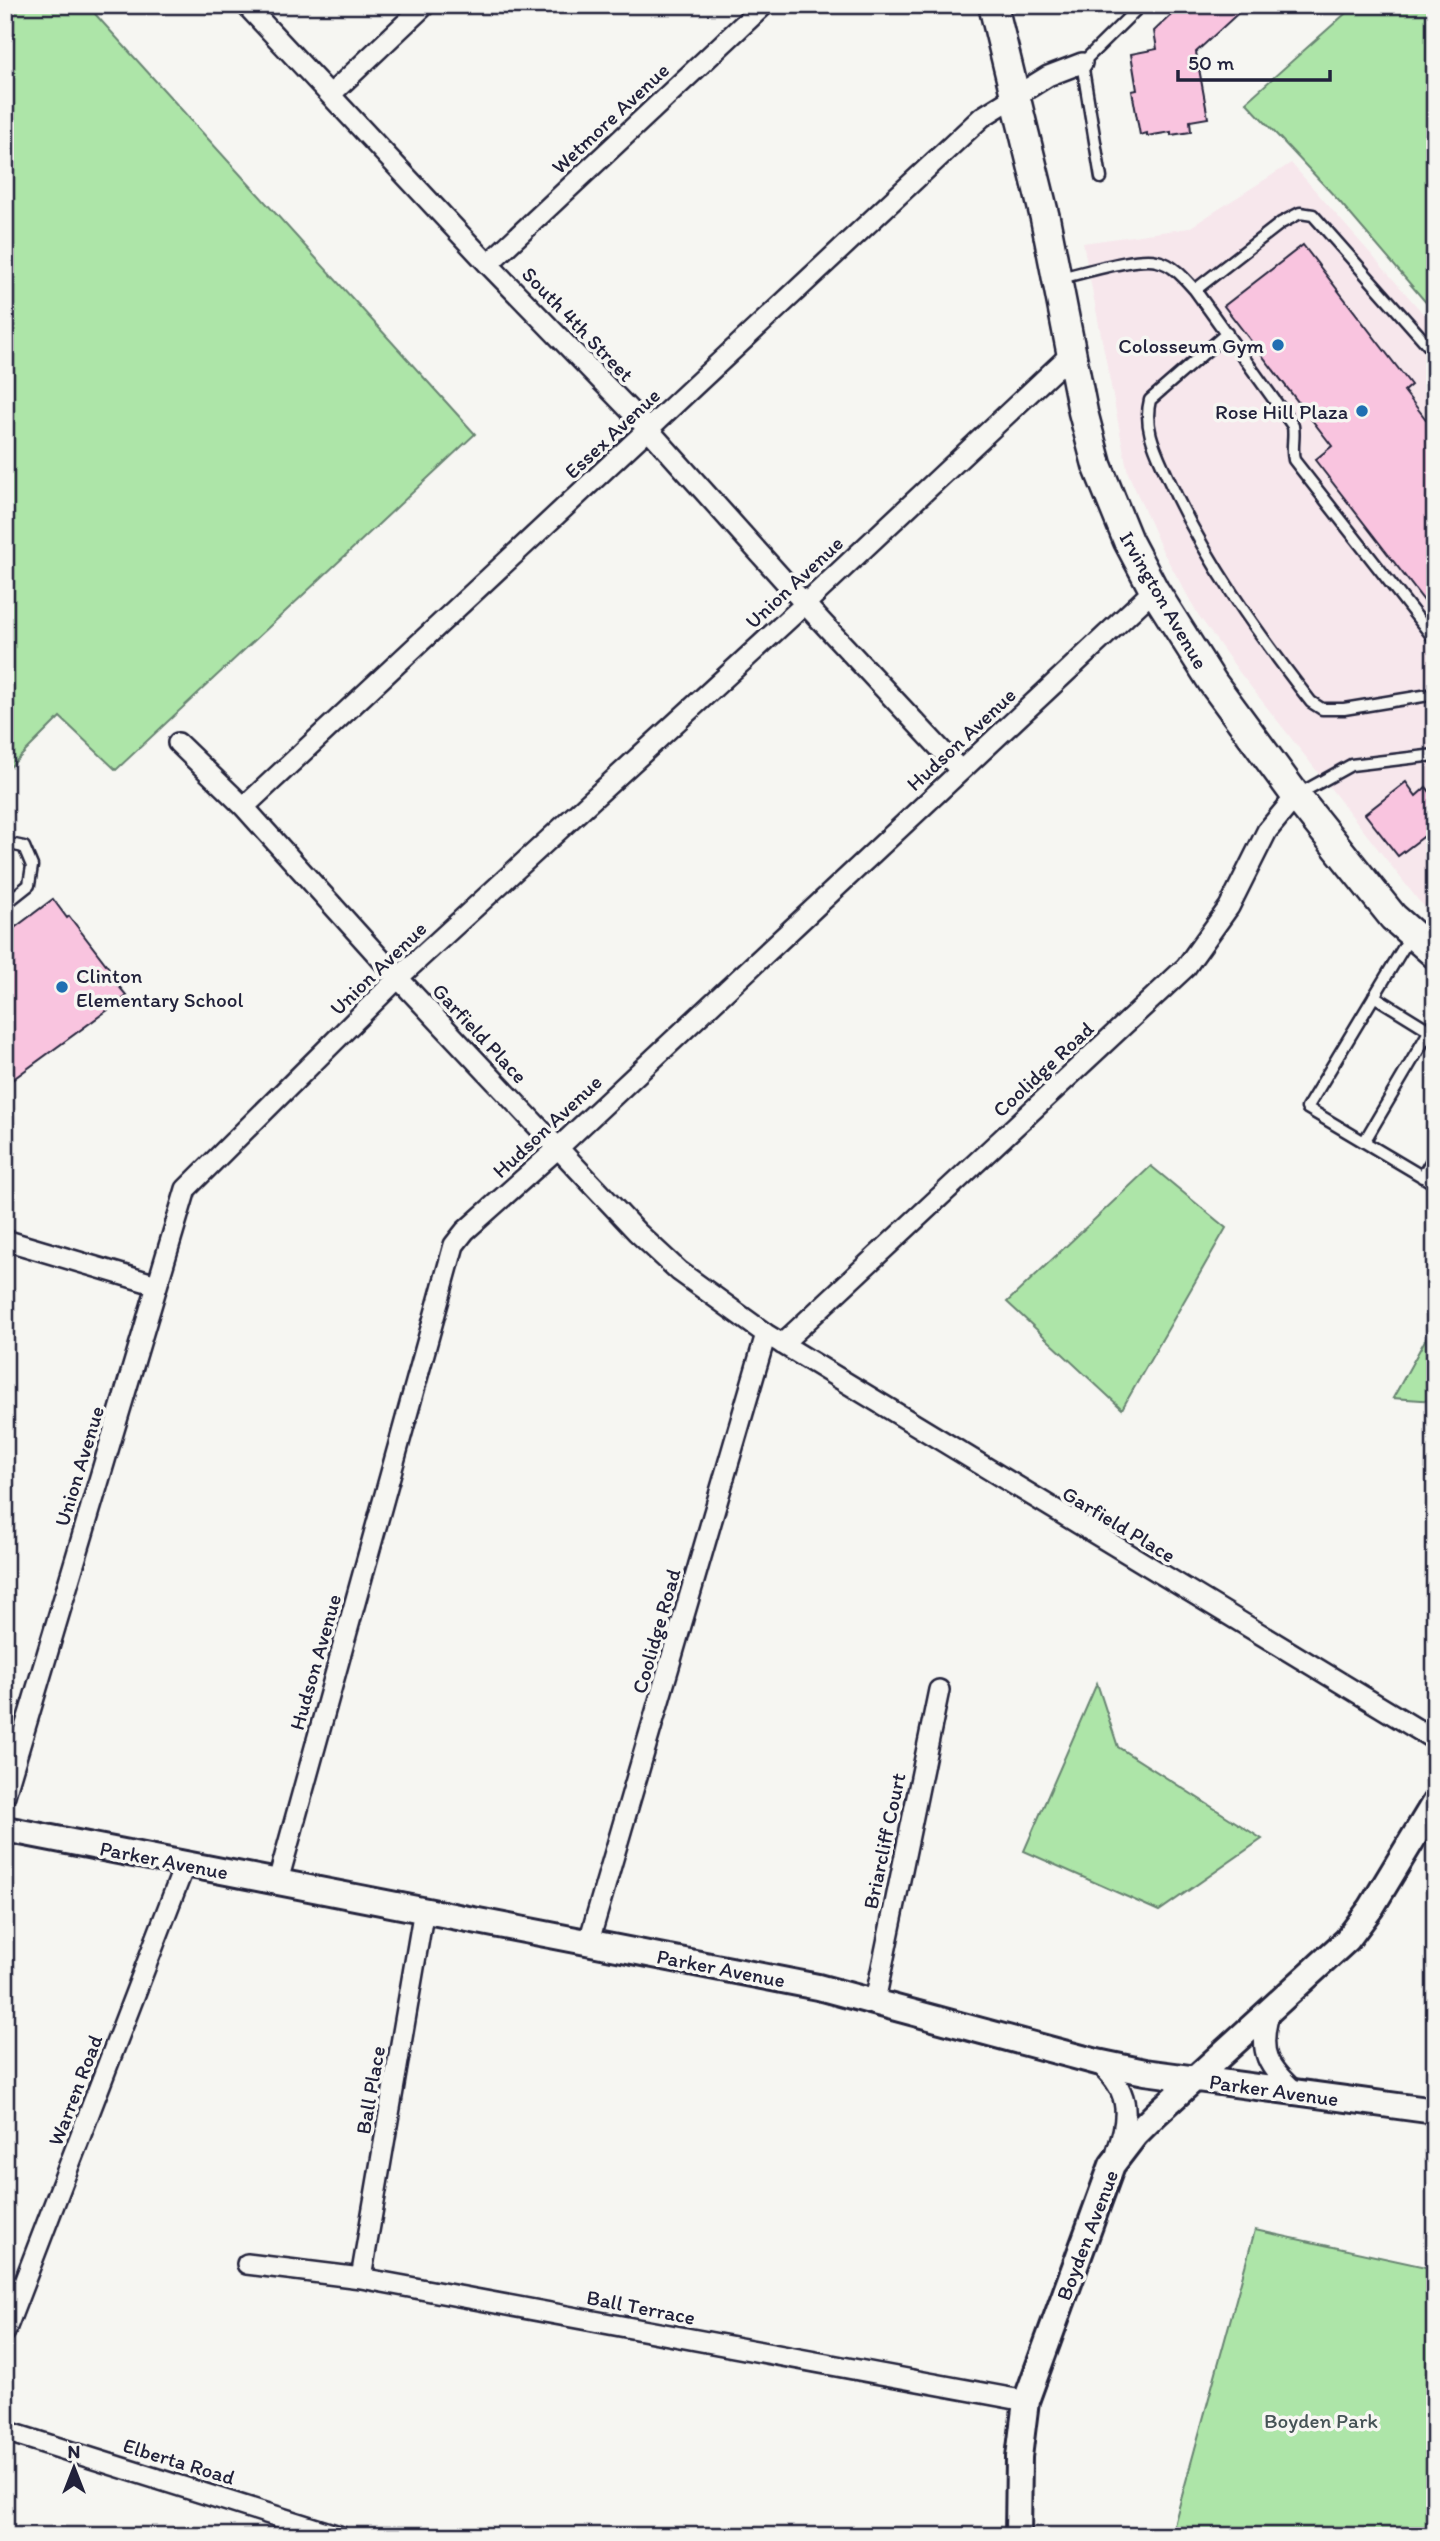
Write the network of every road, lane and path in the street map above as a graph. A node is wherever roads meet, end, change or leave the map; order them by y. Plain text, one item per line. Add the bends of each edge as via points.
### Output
1 (246, 5) edge
2 (425, 5) edge
3 (764, 5) edge
4 (993, 5) edge
5 (1141, 5) edge
6 (1082, 62) junction
7 (330, 95) junction
8 (1015, 95) junction
9 (1101, 178) dead end
10 (488, 264) junction
11 (1056, 279) junction
12 (1195, 290) junction
13 (1227, 333) junction
14 (1435, 353) edge
15 (1070, 355) junction
16 (649, 430) junction
17 (1154, 590) junction
18 (805, 604) junction
19 (1435, 640) edge
20 (1435, 694) edge
21 (178, 743) dead end
22 (1435, 755) edge
23 (960, 770) junction
24 (1296, 796) junction
25 (244, 807) junction
26 (5, 842) edge
27 (5, 904) edge
28 (1411, 935) junction
29 (1435, 954) edge
30 (398, 978) junction
31 (1374, 996) junction
32 (1432, 1032) edge
33 (1364, 1142) junction
34 (557, 1149) junction
35 (1435, 1155) edge
36 (1422, 1177) junction
37 (1435, 1184) edge
38 (5, 1240) edge
39 (157, 1285) junction
40 (774, 1339) junction
41 (939, 1690) dead end
42 (1435, 1740) edge
43 (5, 1795) edge
44 (1435, 1802) edge
45 (5, 1829) edge
46 (186, 1864) junction
47 (278, 1881) junction
48 (424, 1909) junction
49 (589, 1941) junction
50 (875, 2001) junction
51 (1269, 2014) junction
52 (1097, 2062) junction
53 (1196, 2079) junction
54 (1296, 2093) junction
55 (1435, 2111) edge
56 (1112, 2165) junction
57 (247, 2264) dead end
58 (361, 2278) junction
59 (5, 2332) edge
60 (1026, 2401) junction
61 (5, 2431) edge
62 (339, 2536) edge
63 (1018, 2536) edge

1 - 7 street, South 4th Street
2 - 7 street
3 - 10 street, Wetmore Avenue
4 - 8 main road, Irvington Avenue
5 - 6 lane
6 - 8 street
6 - 9 lane
7 - 10 street, South 4th Street
8 - 11 main road, Irvington Avenue
8 - 16 street, Essex Avenue via 982,117
10 - 16 street, South 4th Street
11 - 12 lane via 1157,261 1178,271
11 - 15 main road, Irvington Avenue
12 - 13 lane
12 - 14 lane via 1281,223 1300,213 1313,215
13 - 19 lane via 1293,426 1294,460
13 - 20 lane via 1150,400 1146,414 1153,443 1187,520 1252,625 1311,702 1322,709 1344,709
15 - 17 main road, Irvington Avenue via 1109,499
15 - 18 street, Union Avenue
16 - 18 street, South 4th Street
16 - 25 street, Essex Avenue
17 - 23 street, Hudson Avenue
17 - 24 main road, Irvington Avenue via 1213,683
18 - 23 street, South 4th Street
18 - 30 street, Union Avenue
21 - 25 street, Garfield Place
22 - 24 lane via 1351,765
23 - 34 street, Hudson Avenue
24 - 28 main road, Irvington Avenue
24 - 40 street, Coolidge Road via 1267,831 1229,907 1186,967
25 - 30 street, Garfield Place
26 - 27 lane via 24,847 32,866 29,885
28 - 29 main road, Irvington Avenue
28 - 31 lane
30 - 34 street, Garfield Place
30 - 39 street, Union Avenue via 186,1189
31 - 32 lane
31 - 33 lane via 1307,1108
32 - 33 lane
33 - 36 lane
34 - 40 street, Garfield Place via 679,1271
34 - 47 street, Hudson Avenue via 454,1245
35 - 36 lane
36 - 37 lane
38 - 39 street
39 - 43 street, Union Avenue
40 - 42 street, Garfield Place
40 - 49 street, Coolidge Road
41 - 50 street, Briarcliff Court
44 - 51 street, Boyden Avenue via 1347,1940
45 - 46 street, Parker Avenue
46 - 47 street, Parker Avenue
46 - 59 street, Warren Road
47 - 48 street, Parker Avenue
48 - 49 street, Parker Avenue
48 - 58 street, Ball Place
49 - 50 street, Parker Avenue
50 - 52 street, Parker Avenue
51 - 53 street, Boyden Avenue
51 - 54 street via 1265,2051 1273,2068
52 - 53 street, Parker Avenue
52 - 56 street via 1111,2073 1125,2101 1125,2129
53 - 54 street, Parker Avenue
53 - 56 street, Boyden Avenue via 1135,2135
54 - 55 street, Parker Avenue
56 - 60 street, Boyden Avenue
57 - 58 street, Ball Terrace
58 - 60 street, Ball Terrace
60 - 63 street, Boyden Avenue via 1019,2458
61 - 62 street, Elberta Road

